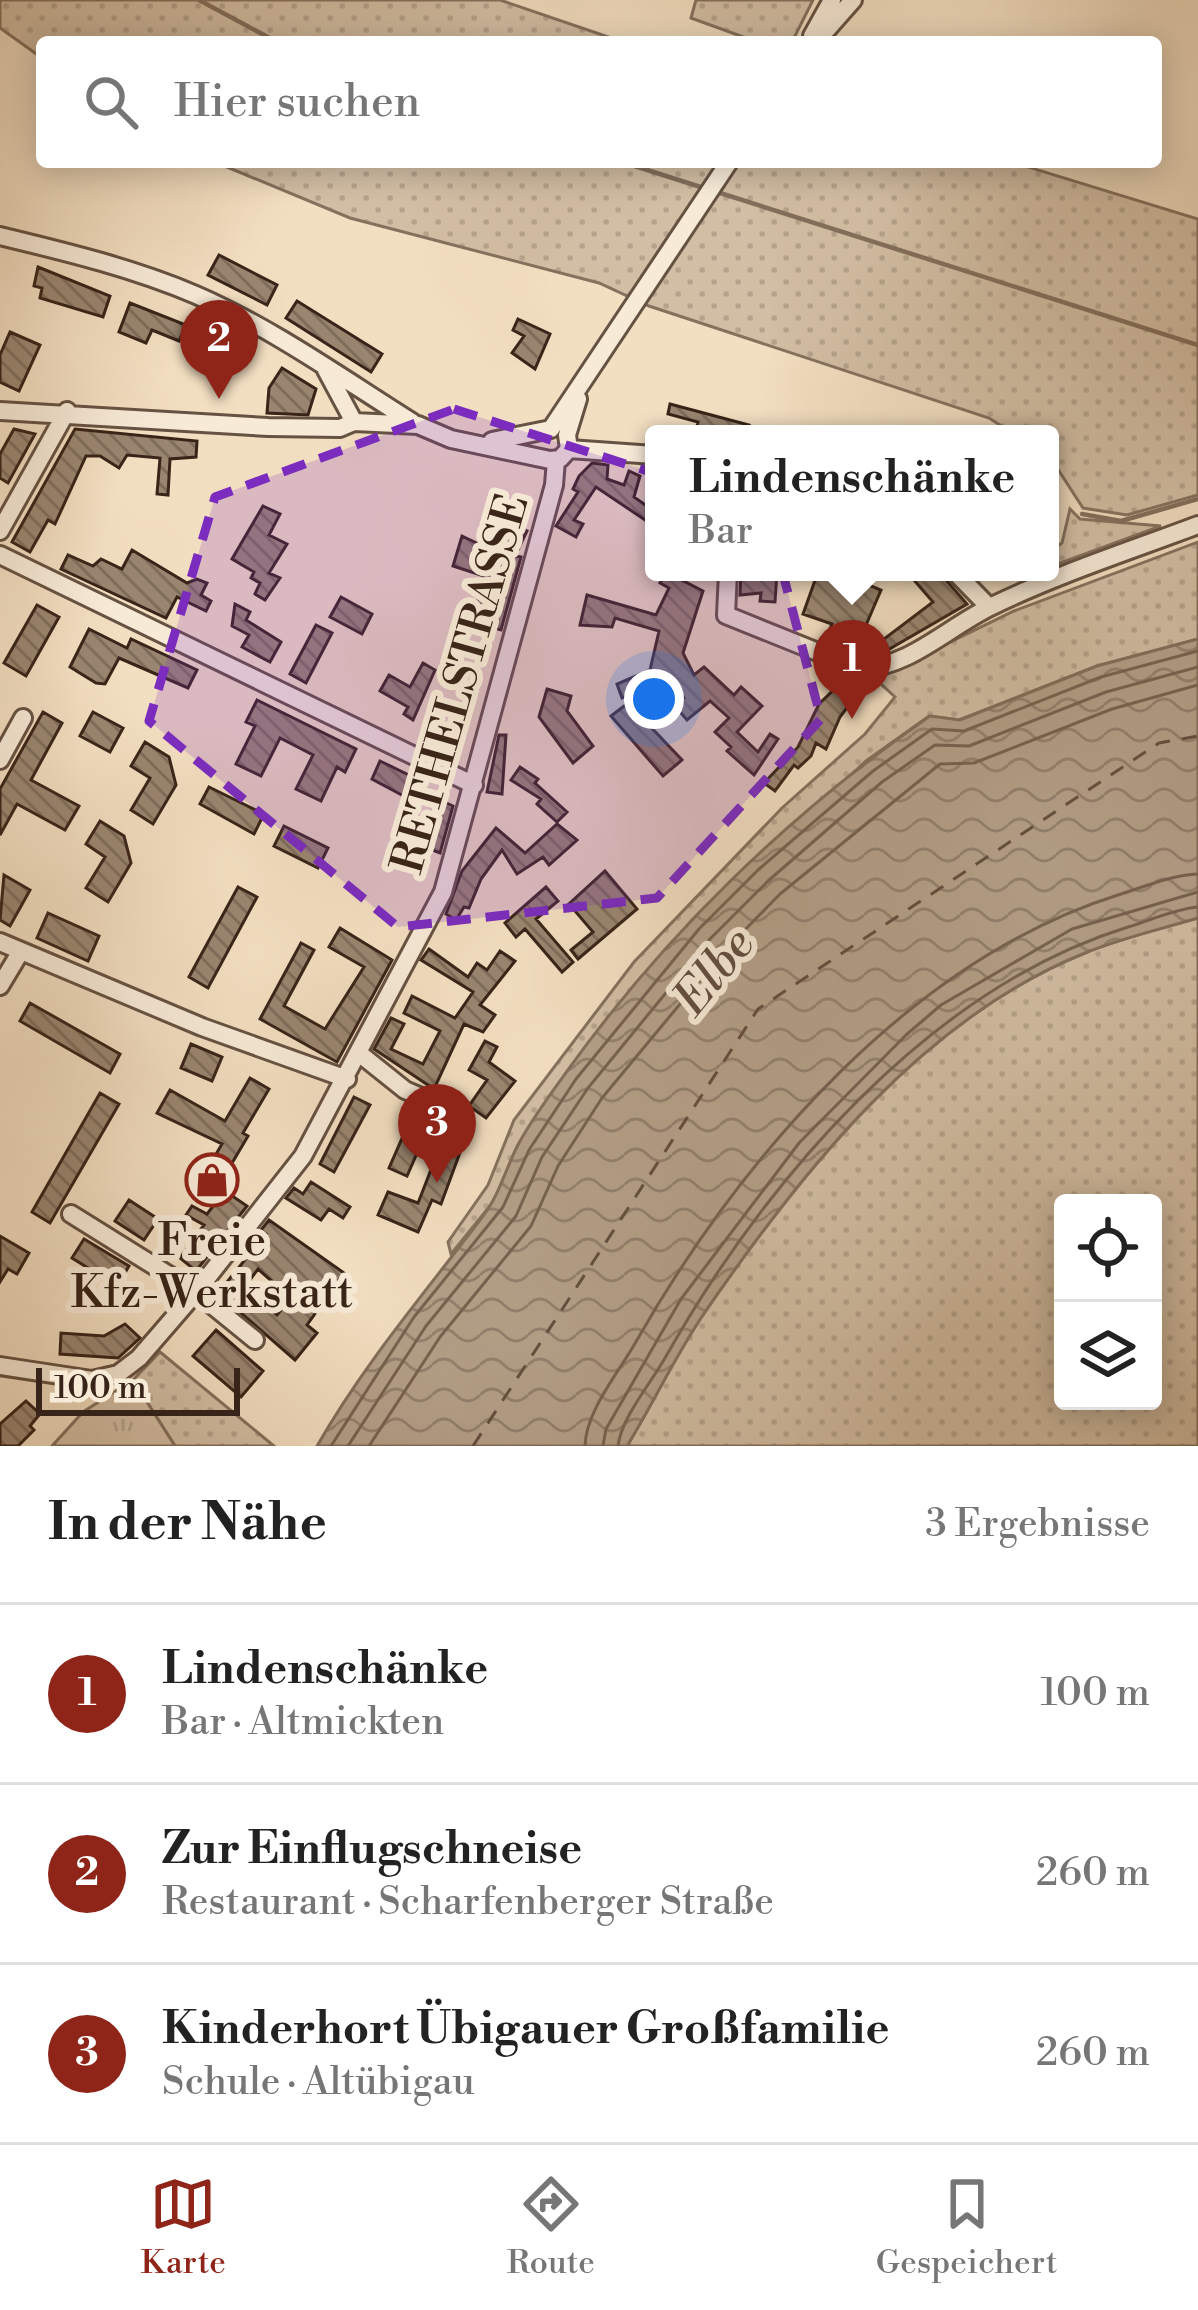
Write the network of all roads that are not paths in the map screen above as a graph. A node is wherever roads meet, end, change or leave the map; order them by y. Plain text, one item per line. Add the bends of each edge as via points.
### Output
1 (832, 0) edge
2 (853, 0) edge
3 (816, 36) edge
4 (819, 36) edge
5 (725, 168) edge
6 (0, 236) edge
7 (326, 368) junction
8 (0, 411) edge
9 (67, 411) junction
10 (354, 422) junction
11 (418, 425) junction
12 (554, 444) junction
13 (645, 454) edge
14 (1198, 525) edge
15 (0, 531) edge
16 (0, 555) edge
17 (1059, 580) edge
18 (728, 581) edge
19 (964, 581) edge
20 (1057, 581) edge
21 (989, 608) junction
22 (23, 718) dead end
23 (0, 760) edge
24 (474, 785) junction
25 (0, 942) edge
26 (21, 951) junction
27 (0, 986) edge
28 (360, 1054) junction
29 (346, 1079) junction
30 (449, 1109) dead end
31 (71, 1214) dead end
32 (196, 1292) junction
33 (254, 1340) dead end
34 (0, 1366) edge

1 - 3 street
2 - 4 street
5 - 12 street, RETHELSTRASSE via 586,376
6 - 7 street via 196,295
7 - 10 street
7 - 11 street
8 - 9 street
9 - 10 street via 268,428
9 - 15 street
10 - 11 street
11 - 12 street via 474,444
12 - 13 street
12 - 24 street, RETHELSTRASSE via 554,485
14 - 17 street
16 - 24 street
18 - 21 street via 726,615 860,669 914,653
19 - 21 street
20 - 21 street
22 - 23 street
24 - 28 street, RETHELSTRASSE via 443,892
25 - 26 street
26 - 27 street
26 - 29 street
28 - 29 street, RETHELSTRASSE
28 - 30 street via 405,1090
29 - 32 street, RETHELSTRASSE via 302,1158
31 - 32 street
32 - 33 street
32 - 34 street, RETHELSTRASSE via 118,1374 92,1380

